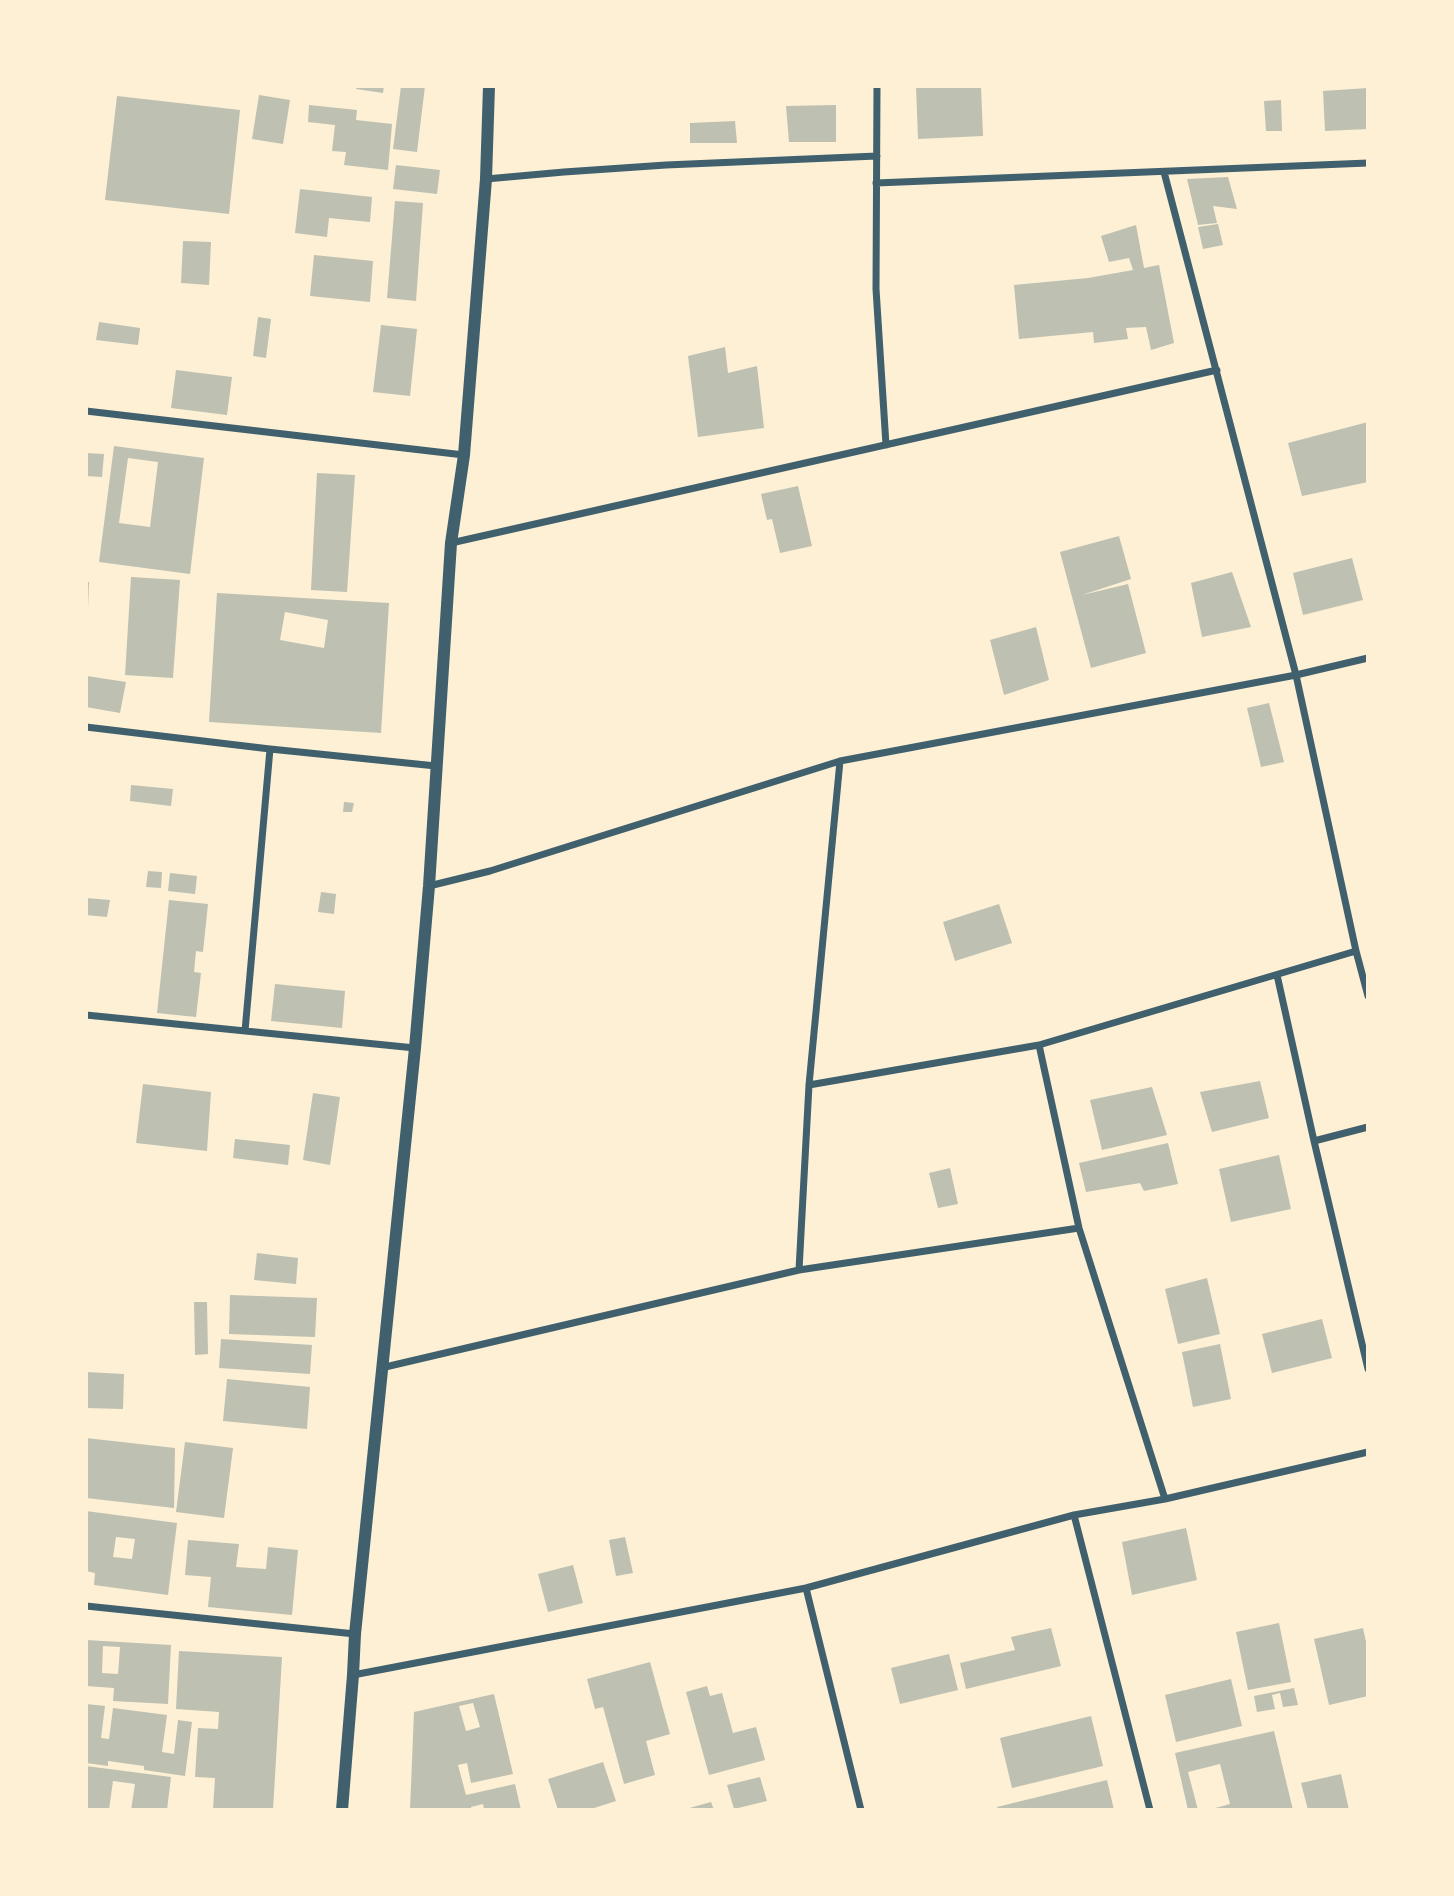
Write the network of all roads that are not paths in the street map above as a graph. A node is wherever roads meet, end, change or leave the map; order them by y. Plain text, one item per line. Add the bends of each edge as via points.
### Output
1 (489, 86) edge
2 (877, 86) edge
3 (877, 156) junction
4 (1368, 163) edge
5 (1164, 172) junction
6 (486, 180) junction
7 (876, 183) junction
8 (1217, 370) junction
9 (86, 411) edge
10 (886, 445) junction
11 (464, 455) junction
12 (451, 543) junction
13 (1368, 658) edge
14 (1296, 675) junction
15 (86, 727) edge
16 (270, 749) junction
17 (840, 761) junction
18 (436, 766) junction
19 (429, 886) junction
20 (1356, 951) junction
21 (1277, 975) junction
22 (1368, 996) edge
23 (86, 1015) edge
24 (245, 1031) junction
25 (1038, 1045) junction
26 (415, 1048) junction
27 (809, 1085) junction
28 (1368, 1127) edge
29 (1314, 1141) junction
30 (1079, 1228) junction
31 (799, 1270) junction
32 (381, 1368) junction
33 (1368, 1369) edge
34 (1368, 1452) edge
35 (1165, 1499) junction
36 (1074, 1515) junction
37 (806, 1588) junction
38 (86, 1606) edge
39 (355, 1634) junction
40 (353, 1675) junction
41 (342, 1810) edge
42 (861, 1810) edge
43 (1150, 1810) edge

1 - 6 street
2 - 3 street
3 - 6 street
3 - 7 street
4 - 5 street
5 - 7 street
5 - 8 street
6 - 11 street
7 - 10 street via 876,289
8 - 10 street
8 - 14 street
9 - 11 street
10 - 12 street
11 - 12 street
12 - 18 street
13 - 14 street
14 - 17 street
14 - 20 street
15 - 16 street
16 - 18 street
16 - 24 street
17 - 19 street
17 - 27 street
18 - 19 street
19 - 26 street
20 - 21 street
20 - 22 street
21 - 25 street
21 - 29 street
23 - 24 street
24 - 26 street
25 - 27 street
25 - 30 street
26 - 32 street
27 - 31 street
28 - 29 street
29 - 33 street
30 - 31 street
30 - 35 street
31 - 32 street
32 - 39 street
34 - 35 street
35 - 36 street
36 - 37 street
36 - 43 street
37 - 40 street
37 - 42 street
38 - 39 street
39 - 40 street
40 - 41 street

